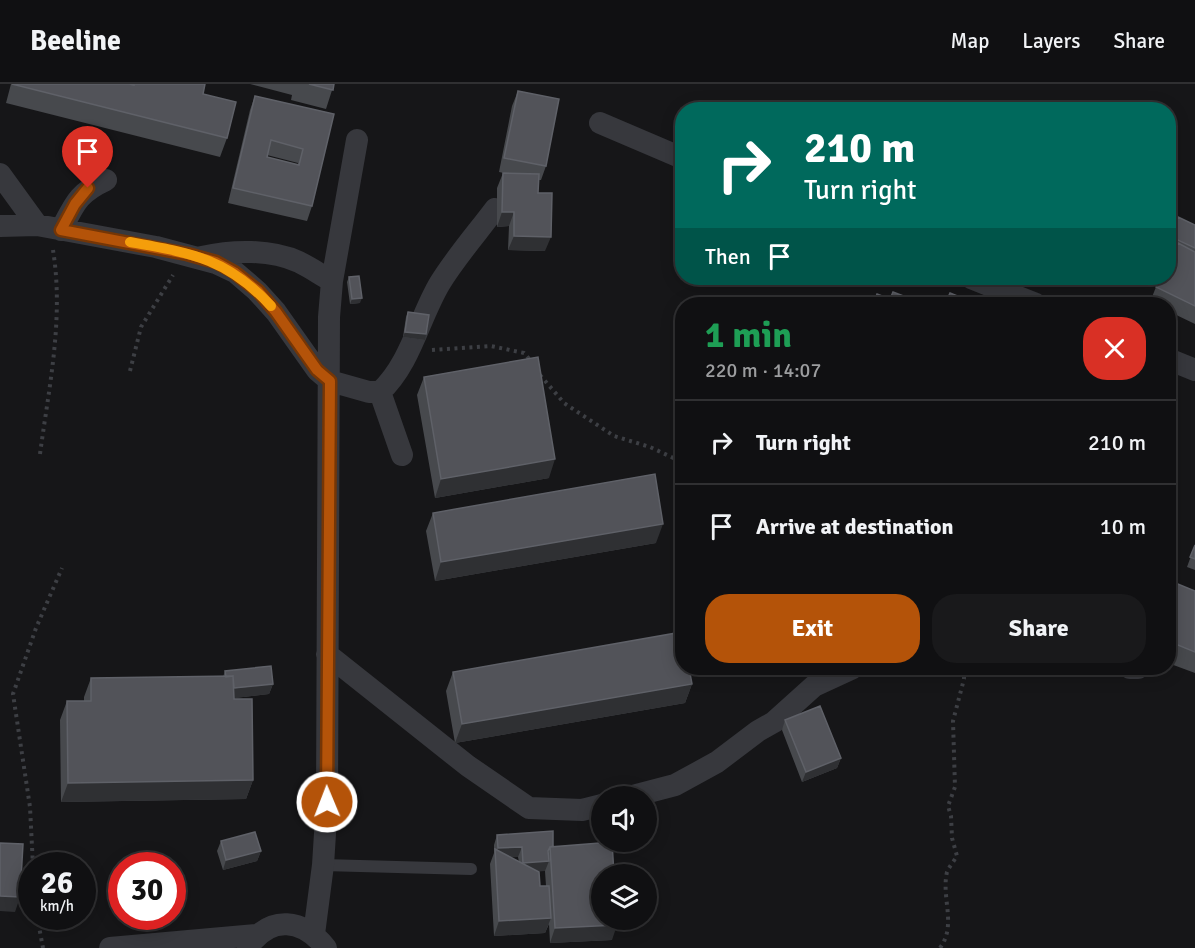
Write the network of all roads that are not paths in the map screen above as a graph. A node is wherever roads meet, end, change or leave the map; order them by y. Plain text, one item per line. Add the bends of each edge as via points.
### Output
1 (600, 123) dead end
2 (357, 140) dead end
3 (675, 155) edge
4 (0, 174) edge
5 (106, 180) dead end
6 (495, 209) dead end
7 (0, 226) edge
8 (49, 228) junction
9 (193, 256) junction
10 (332, 281) junction
11 (988, 285) edge
12 (1018, 297) edge
13 (1176, 362) edge
14 (1195, 370) edge
15 (330, 381) junction
16 (380, 392) junction
17 (402, 454) dead end
18 (327, 654) junction
19 (838, 675) edge
20 (657, 790) edge
21 (591, 808) edge
22 (323, 865) junction
23 (471, 869) dead end
24 (314, 930) edge
25 (252, 942) edge
26 (110, 948) edge

1 - 3 street
2 - 10 street
4 - 8 street
5 - 8 street via 88,188
6 - 16 street via 440,284 409,350
7 - 8 street
8 - 9 street
9 - 10 street via 267,254 299,262
9 - 15 street via 216,262 258,291 317,370
10 - 15 street
11 - 12 street
13 - 14 street
15 - 16 street
15 - 18 street
16 - 17 street
18 - 21 street via 468,766 529,808
18 - 22 street
19 - 20 street via 814,686 774,722 717,762 675,785
22 - 23 lane
22 - 24 street
24 - 25 street via 285,924 269,927
25 - 26 street

